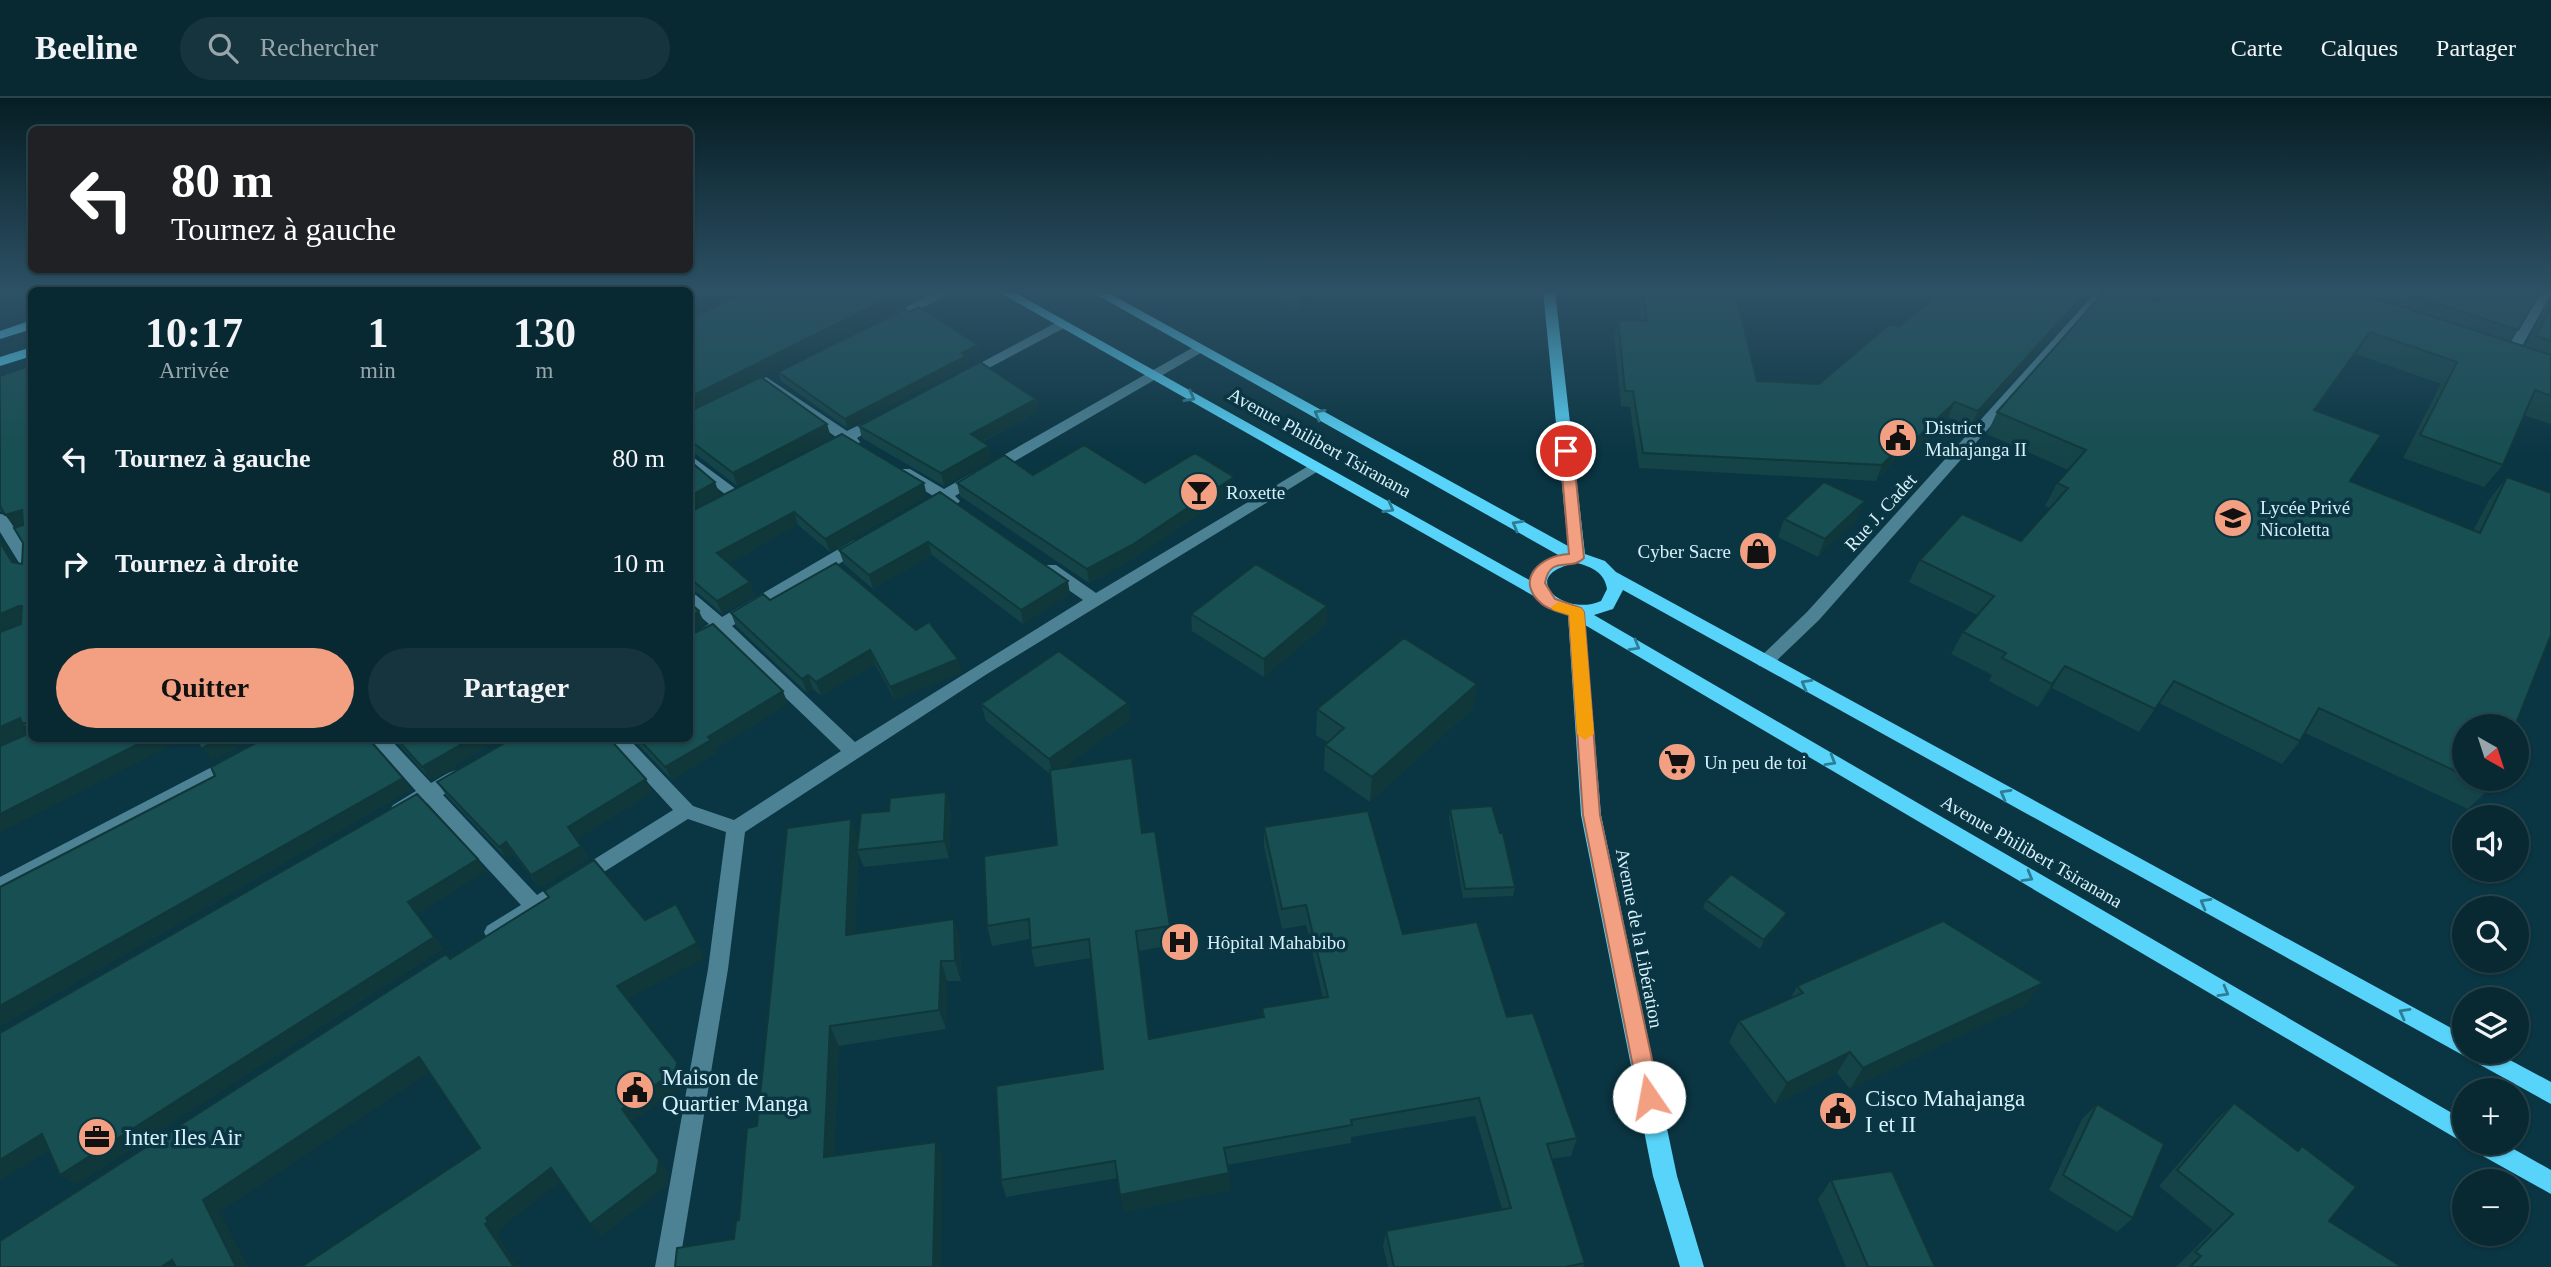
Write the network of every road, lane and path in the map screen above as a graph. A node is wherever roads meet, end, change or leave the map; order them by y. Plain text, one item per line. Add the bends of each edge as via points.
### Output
1 (1021, 346) edge
2 (1099, 346) edge
3 (1195, 346) edge
4 (1555, 346) edge
5 (2055, 346) edge
6 (2516, 346) edge
7 (1199, 348) junction
8 (28, 352) edge
9 (2507, 361) edge
10 (0, 362) edge
11 (1152, 376) junction
12 (766, 380) edge
13 (954, 381) edge
14 (894, 413) edge
15 (847, 438) junction
16 (869, 451) edge
17 (809, 457) edge
18 (693, 462) edge
19 (890, 464) edge
20 (1315, 467) junction
21 (735, 495) edge
22 (944, 496) junction
23 (966, 511) edge
24 (911, 515) edge
25 (0, 519) edge
26 (28, 532) edge
27 (878, 534) edge
28 (6, 541) edge
29 (1577, 558) junction
30 (1042, 564) edge
31 (28, 566) edge
32 (1611, 576) junction
33 (1541, 594) junction
34 (1096, 601) junction
35 (693, 602) edge
36 (1576, 612) junction
37 (720, 625) junction
38 (693, 641) edge
39 (1765, 662) junction
40 (382, 742) edge
41 (620, 742) edge
42 (257, 750) edge
43 (853, 751) junction
44 (476, 766) edge
45 (428, 794) junction
46 (686, 811) junction
47 (382, 821) edge
48 (736, 828) junction
49 (0, 887) edge
50 (534, 905) junction
51 (478, 943) edge
52 (2452, 1039) edge
53 (2497, 1064) edge
54 (2551, 1094) edge
55 (2452, 1125) edge
56 (2503, 1155) edge
57 (2551, 1183) edge
58 (667, 1267) edge
59 (1692, 1267) edge

1 - 13 street
2 - 11 main road, Avenue Philibert Tsiranana
3 - 7 main road, Avenue Philibert Tsiranana
4 - 29 main road
5 - 39 street, Rue J. Cadet via 1812,616
6 - 9 street
7 - 11 street
29 -> 7 main road, Avenue Philibert Tsiranana
8 - 10 main road
11 -> 20 main road, Avenue Philibert Tsiranana
11 - 22 street
12 - 15 street
14 - 15 street
15 - 16 street
15 - 17 street
18 - 21 street
19 - 22 street
20 -> 33 main road, Avenue Philibert Tsiranana
20 - 34 street
22 - 23 street
22 - 24 street
25 - 28 street
26 - 28 street
27 - 37 street
28 - 31 street
29 - 32 main road
29 - 33 main road via 1548,564 1539,573
30 - 34 street
32 - 36 main road via 1617,587 1615,597 1606,606
32 - 39 main road, Avenue Philibert Tsiranana
33 - 36 main road via 1550,603
34 - 43 street
35 - 37 street
36 -> 55 main road, Avenue Philibert Tsiranana
36 - 59 main road, Avenue de la Libération via 1591,815 1665,1176
37 - 38 street
37 - 43 street
52 -> 39 main road, Avenue Philibert Tsiranana
40 - 45 street
41 - 46 street
42 - 49 street
43 - 48 street
44 - 45 street
45 - 47 street
45 - 50 street
46 - 48 street
46 - 50 street
48 - 58 street via 718,969
50 - 51 street
53 - 54 main road
56 - 57 main road

